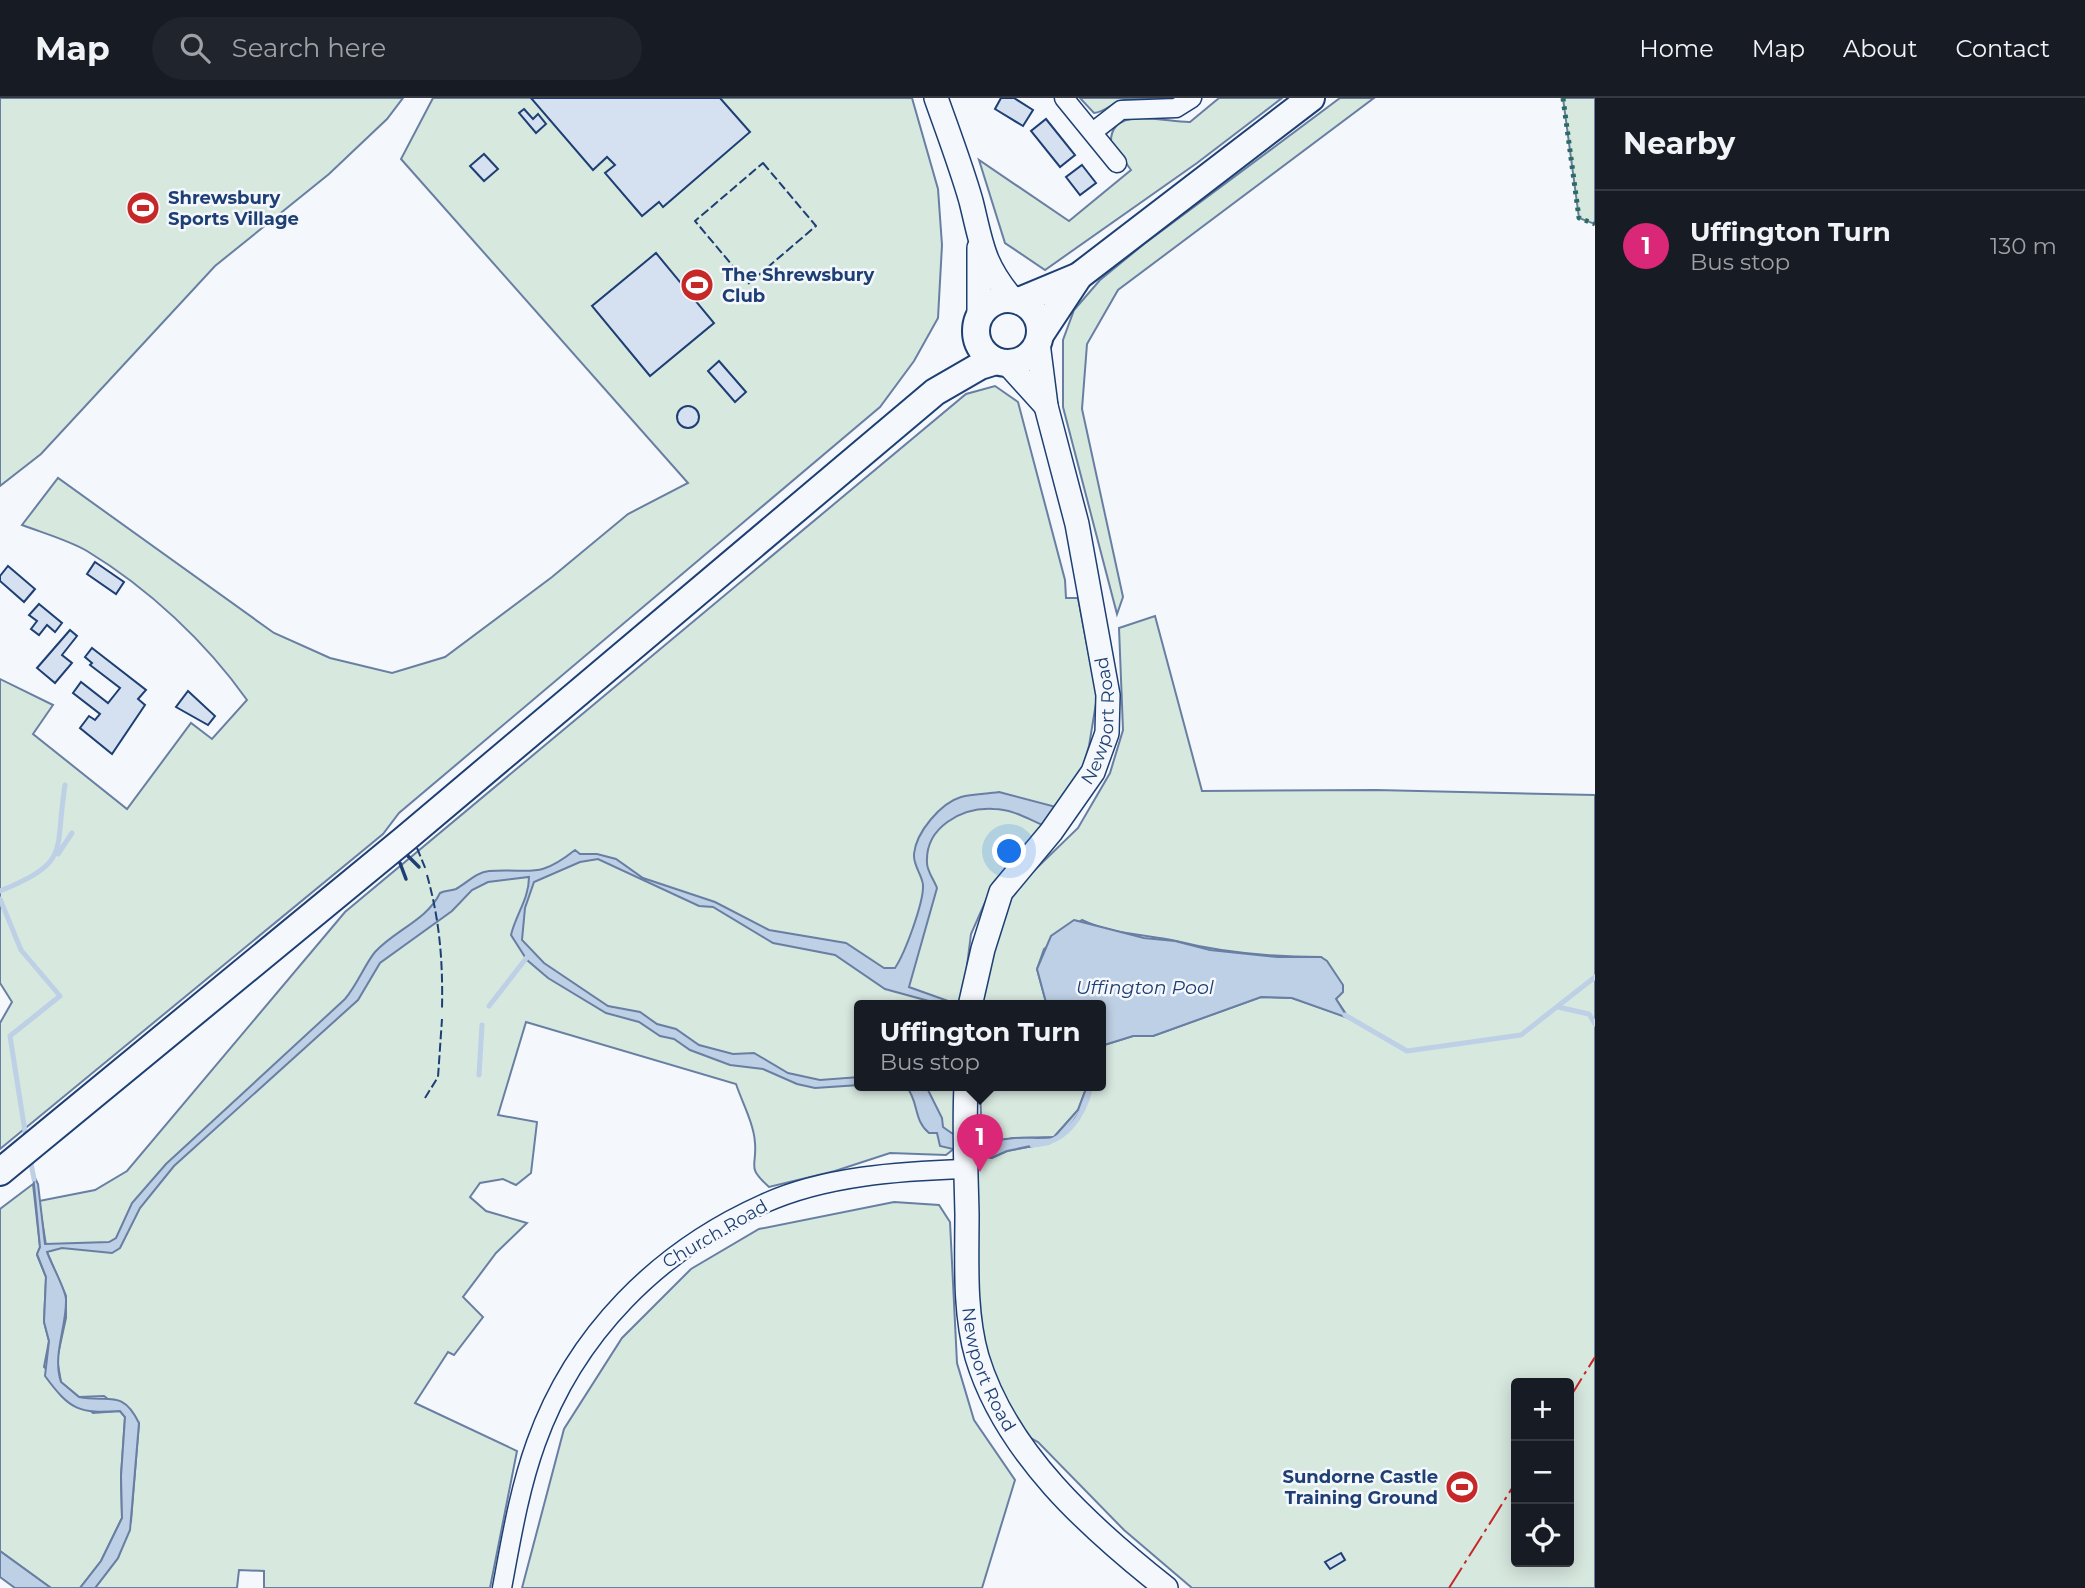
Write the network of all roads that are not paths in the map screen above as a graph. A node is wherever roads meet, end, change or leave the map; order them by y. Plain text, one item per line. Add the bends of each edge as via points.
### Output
1 (936, 98) edge
2 (1065, 98) edge
3 (1192, 98) edge
4 (1311, 98) edge
5 (1094, 131) junction
6 (1117, 163) dead end
7 (979, 245) junction
8 (1079, 276) junction
9 (1016, 301) junction
10 (978, 327) junction
11 (1039, 339) junction
12 (1002, 362) junction
13 (934, 392) junction
14 (1046, 407) junction
15 (971, 1000) edge
16 (966, 1091) edge
17 (966, 1165) junction
18 (0, 1172) edge
19 (502, 1588) edge
20 (1166, 1588) edge

1 - 7 main road via 971,201
2 - 5 street
3 - 5 street via 1177,108 1121,110
4 - 8 highway
5 - 6 street
7 - 9 main road via 993,274
7 - 10 main road
8 - 9 highway
8 - 11 highway
9 - 10 highway via 989,305
9 - 11 highway via 1033,311
10 - 12 highway via 983,351
10 - 13 highway
11 - 12 highway via 1029,356
11 - 14 main road, Newport Road
12 - 13 highway via 980,366
12 - 14 main road, Newport Road
13 - 18 highway via 406,838
14 - 15 main road, Newport Road via 1077,524 1108,695 1107,733 1093,772 1001,892
16 - 17 main road, Newport Road
17 - 19 street, Church Road via 897,1172 764,1203 663,1262 626,1296 564,1380 536,1443
17 - 20 main road, Newport Road via 967,1287 977,1356 999,1407 1026,1453 1100,1533

